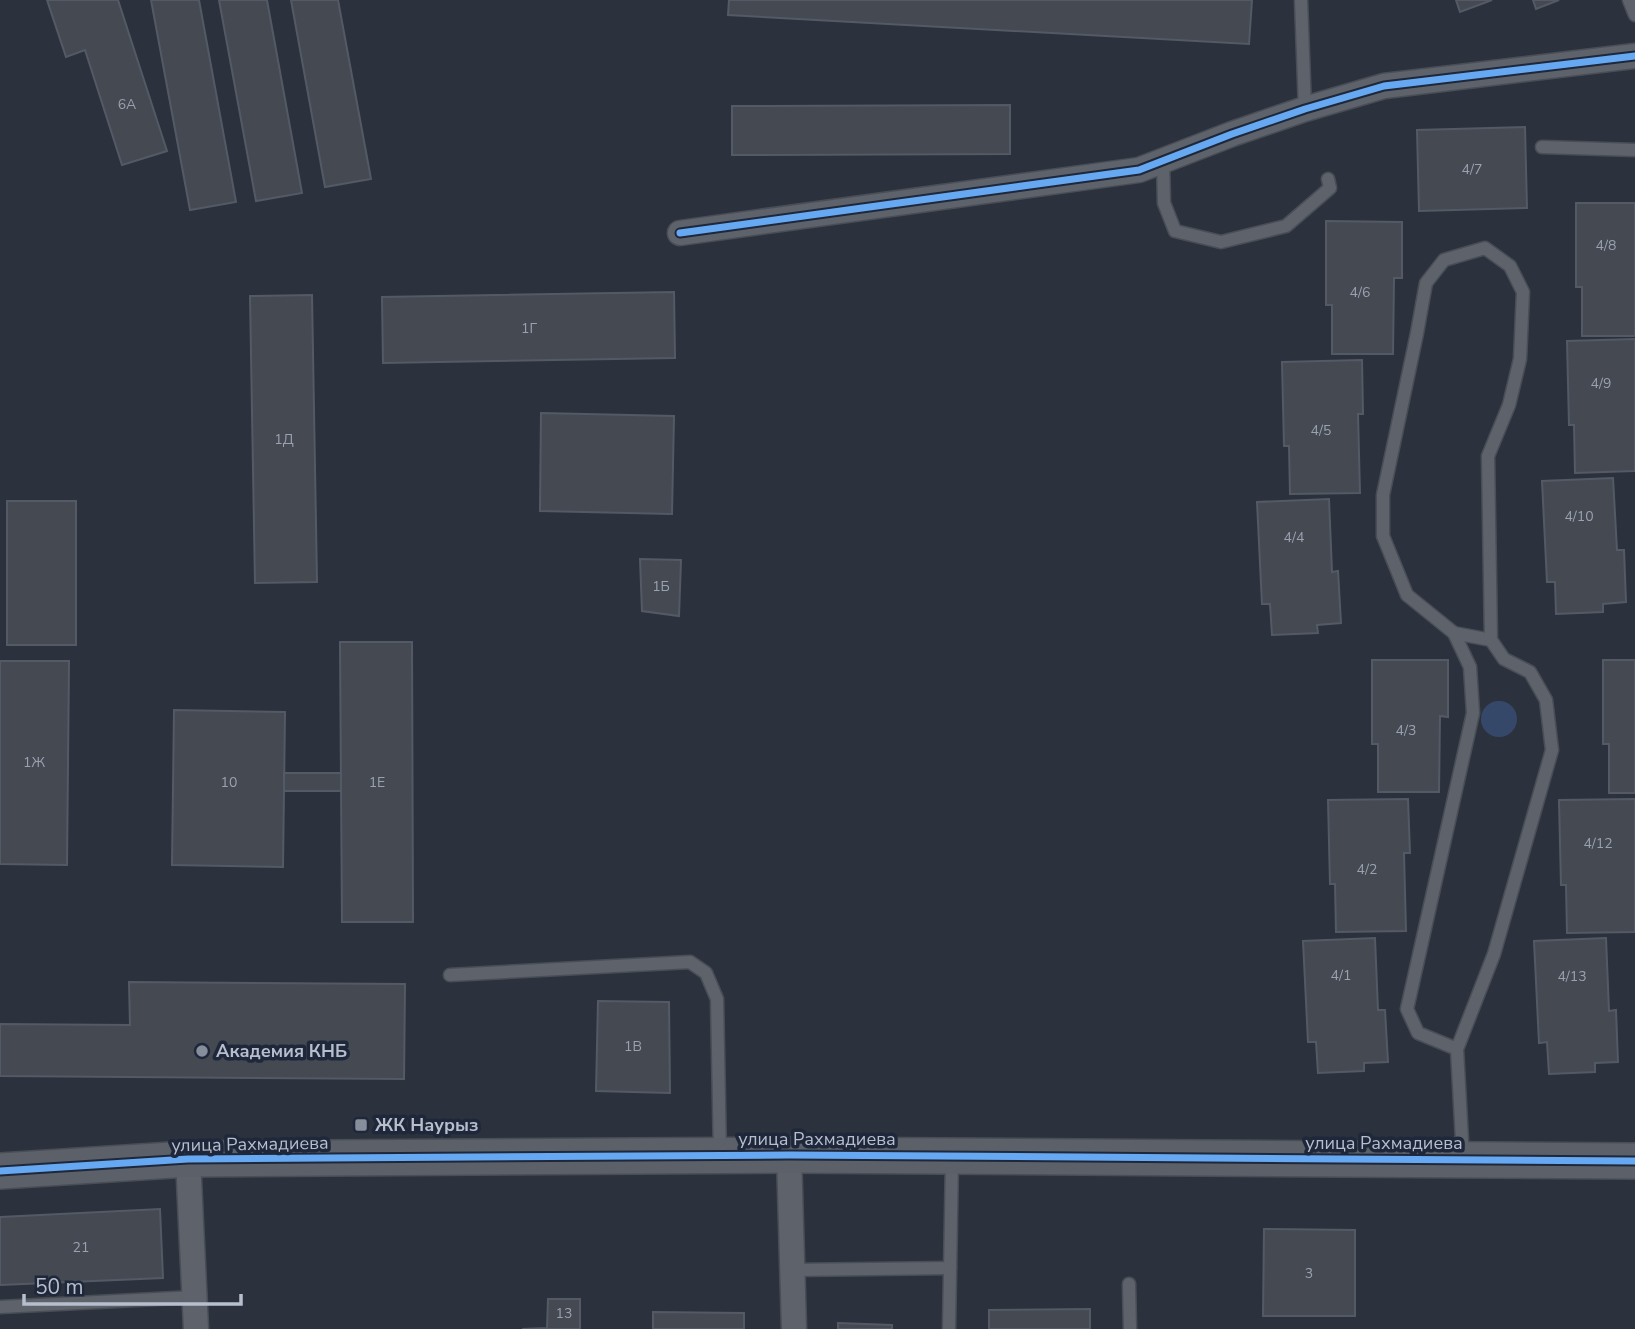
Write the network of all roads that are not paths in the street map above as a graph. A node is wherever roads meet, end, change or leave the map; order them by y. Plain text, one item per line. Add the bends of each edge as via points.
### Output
1 (1301, 0) edge
2 (1635, 56) edge
3 (1305, 109) junction
4 (1542, 147) dead end
5 (1635, 150) edge
6 (1163, 161) junction
7 (1328, 179) dead end
8 (680, 233) dead end
9 (1454, 633) junction
10 (1492, 640) junction
11 (450, 975) dead end
12 (1457, 1049) junction
13 (789, 1154) junction
14 (720, 1155) junction
15 (952, 1156) junction
16 (188, 1159) junction
17 (1463, 1159) junction
18 (1635, 1161) edge
19 (0, 1171) edge
20 (950, 1268) junction
21 (792, 1270) junction
22 (1129, 1284) dead end
23 (195, 1297) junction
24 (0, 1307) edge
25 (196, 1329) edge
26 (794, 1329) edge
27 (949, 1329) edge
28 (1130, 1329) edge

1 - 3 lane
2 - 3 street via 1384,86
3 - 6 street
4 - 5 lane
6 - 7 lane via 1164,203 1175,231 1221,242 1286,226 1330,188
6 - 8 street via 1139,170
9 - 10 lane
9 - 10 lane via 1407,595 1383,536 1383,495 1426,283 1444,260 1485,248 1510,267 1523,292 1520,359 1510,405 1488,456
9 - 12 lane via 1470,667 1473,713 1407,1009 1418,1033
10 - 12 lane via 1504,659 1530,672 1546,700 1552,750 1494,954
11 - 14 lane via 690,962 706,972 717,999
12 - 17 lane
13 - 14 street, улица Рахмадиева
13 - 15 street, улица Рахмадиева
13 - 21 street
14 - 16 street, улица Рахмадиева
15 - 17 street, улица Рахмадиева
15 - 20 lane
16 - 19 street, улица Рахмадиева
16 - 23 street
17 - 18 street, улица Рахмадиева
20 - 21 lane
20 - 27 lane
21 - 26 street
22 - 28 lane
23 - 24 lane
23 - 25 street

